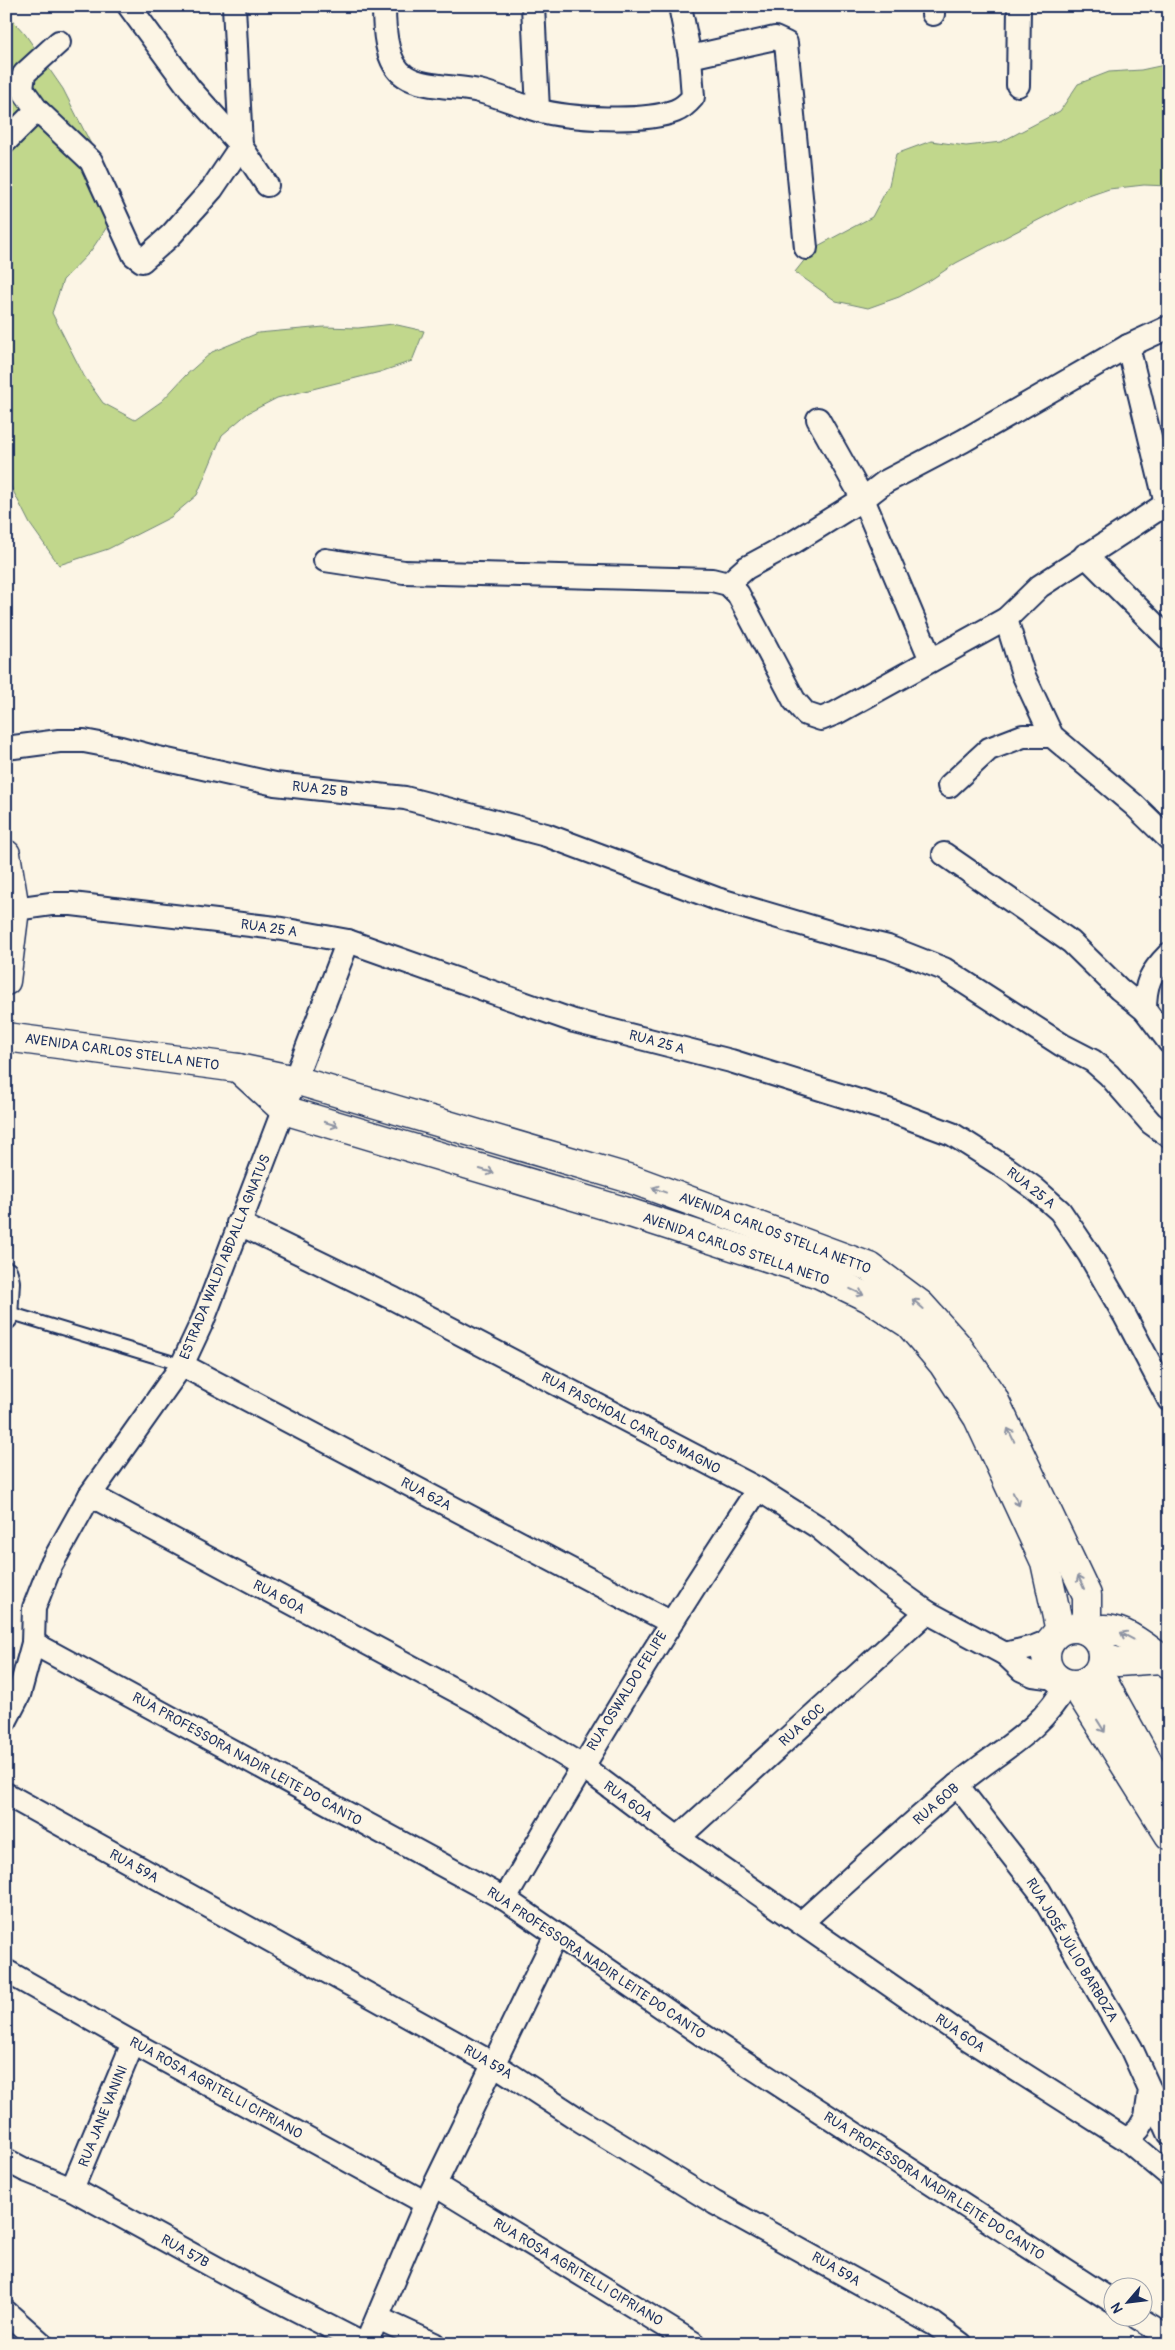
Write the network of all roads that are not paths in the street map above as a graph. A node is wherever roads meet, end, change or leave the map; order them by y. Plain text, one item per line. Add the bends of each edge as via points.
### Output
1 (129, 6) edge
2 (234, 6) edge
3 (384, 6) edge
4 (533, 6) edge
5 (680, 6) edge
6 (1019, 6) edge
7 (58, 42) dead end
8 (690, 57) junction
9 (1018, 85) dead end
10 (37, 110) junction
11 (538, 110) junction
12 (6, 141) edge
13 (242, 146) junction
14 (267, 185) dead end
15 (806, 248) dead end
16 (1169, 327) edge
17 (1128, 346) junction
18 (818, 419) dead end
19 (863, 499) junction
20 (1167, 503) edge
21 (1085, 555) junction
22 (324, 560) dead end
23 (728, 584) junction
24 (1006, 619) junction
25 (1169, 639) edge
26 (932, 660) junction
27 (1052, 736) junction
28 (6, 748) edge
29 (950, 786) dead end
30 (1169, 839) edge
31 (6, 854) edge
32 (944, 854) dead end
33 (15, 909) junction
34 (348, 942) junction
35 (1169, 954) edge
36 (6, 981) edge
37 (1145, 1010) junction
38 (6, 1037) edge
39 (1169, 1042) edge
40 (238, 1068) junction
41 (295, 1080) junction
42 (284, 1110) junction
43 (1169, 1136) edge
44 (238, 1223) junction
45 (6, 1273) edge
46 (7, 1315) edge
47 (182, 1365) junction
48 (1169, 1400) edge
49 (758, 1489) junction
50 (90, 1495) junction
51 (927, 1612) junction
52 (670, 1622) junction
53 (1070, 1633) junction
54 (33, 1643) junction
55 (1005, 1654) junction
56 (1165, 1662) edge
57 (1080, 1675) junction
58 (6, 1720) edge
59 (582, 1766) junction
60 (957, 1785) junction
61 (6, 1794) edge
62 (1169, 1800) edge
63 (1167, 1832) edge
64 (678, 1838) junction
65 (504, 1899) junction
66 (800, 1923) junction
67 (556, 1935) junction
68 (6, 1970) edge
69 (133, 2042) junction
70 (494, 2064) junction
71 (1150, 2090) junction
72 (1169, 2133) edge
73 (1133, 2135) junction
74 (6, 2160) edge
75 (1169, 2175) edge
76 (72, 2189) junction
77 (430, 2194) junction
78 (1102, 2295) edge
79 (6, 2312) edge
80 (378, 2318) junction
81 (1152, 2327) edge
82 (1169, 2338) edge
83 (42, 2344) edge
84 (364, 2344) edge
85 (434, 2344) edge
86 (695, 2344) edge
87 (961, 2344) edge

1 - 13 street via 190,89
2 - 13 street
3 - 11 street via 385,38 393,60 405,76 429,84 478,91
4 - 11 street
5 - 8 street
6 - 9 street
7 - 10 street via 24,74 22,89
8 - 11 street via 693,97 676,111 662,115 591,119
8 - 15 street via 775,38 786,43
10 - 12 street
10 - 13 street via 91,161 134,255 142,260 171,235 212,190
13 - 14 street
16 - 17 street
17 - 19 street via 885,482
17 - 20 street
18 - 19 street
19 - 23 street via 746,568
19 - 26 street
20 - 21 street
21 - 24 street via 1040,586
21 - 25 street
22 - 23 street via 404,572 712,580
23 - 26 street via 748,609 794,700 806,714 821,718 836,713
24 - 26 street
24 - 27 street via 1023,674
27 - 29 street via 1023,736 990,750
27 - 30 street
28 - 43 street, RUA 25 B via 59,741 84,742 275,784 405,798 546,835 717,899 888,947 944,968 1062,1045 1093,1061 1151,1123
31 - 33 street
32 - 37 street via 1071,942
33 - 34 street, RUA 25 A via 72,904 276,928
33 - 36 street
34 - 41 street, ESTRADA WALDI ABDALLA GNATUS
34 - 48 street, RUA 25 A via 574,1021 731,1061 888,1110 952,1134 1009,1170 1060,1211 1121,1308
35 - 37 street via 1154,969 1145,989
37 - 39 street
38 - 40 street, AVENIDA CARLOS STELLA NETO
40 - 41 street, AVENIDA CARLOS STELLA NETO
40 - 42 street, AVENIDA CARLOS STELLA NETO
41 - 42 street, ESTRADA WALDI ABDALLA GNATUS
53 -> 41 street, AVENIDA CARLOS STELLA NETTO via 1087,1614 1087,1595 993,1397 957,1345 920,1305 870,1267 631,1179
42 - 44 street, ESTRADA WALDI ABDALLA GNATUS
42 -> 53 street, AVENIDA CARLOS STELLA NETO via 624,1211 818,1274 869,1298 908,1324 943,1364 978,1418 1045,1562
44 - 47 street, ESTRADA WALDI ABDALLA GNATUS via 203,1320
44 - 49 street, RUA PASCHOAL CARLOS MAGNO via 394,1299
45 - 46 street
46 - 47 lane
47 - 50 street, ESTRADA WALDI ABDALLA GNATUS
47 - 52 street, RUA 62A
49 - 51 street, RUA PASCHOAL CARLOS MAGNO via 818,1527
49 - 52 street, RUA OSWALDO FELIPE
50 - 54 street, ESTRADA WALDI ABDALLA GNATUS via 50,1567 34,1608
50 - 59 street, RUA 60A via 479,1704
51 - 55 street, RUA PASCHOAL CARLOS MAGNO
51 - 64 street, RUA 60C
52 - 59 street, RUA OSWALDO FELIPE
53 - 55 street
56 -> 53 street via 1112,1628
53 - 57 street via 1099,1643
53 - 57 street via 1046,1648 1046,1664
54 - 58 street, ESTRADA WALDI ABDALLA GNATUS via 19,1694
54 - 65 street, RUA PROFESSORA NADIR LEITE DO CANTO
55 - 57 street, RUA PASCHOAL CARLOS MAGNO via 1022,1670 1033,1675
56 - 57 street via 1118,1662
57 - 60 street, RUA 60B via 1034,1729
57 - 62 street
57 -> 63 street
59 - 64 street, RUA 60A
59 - 65 street, RUA OSWALDO FELIPE
60 - 66 street, RUA 60B
60 - 71 street, RUA JOSÉ JÚLIO BARBOZA via 1039,1890 1131,2048
61 - 70 street, RUA 59A
64 - 66 street, RUA 60A
65 - 67 street, RUA PROFESSORA NADIR LEITE DO CANTO
66 - 73 street, RUA 60A via 965,2037
67 - 70 street
67 - 78 street, RUA PROFESSORA NADIR LEITE DO CANTO via 701,2034
68 - 69 street, RUA ROSA AGRITELLI CIPRIANO
69 - 76 street, RUA JANE VANINI
69 - 77 street, RUA ROSA AGRITELLI CIPRIANO
70 - 77 street
70 - 87 street, RUA 59A via 716,2203 934,2324
71 - 72 street, RUA JOSÉ JÚLIO BARBOZA
71 - 73 street via 1146,2117
73 - 75 street, RUA 60A
74 - 76 street, RUA 57B
76 - 84 street, RUA 57B
77 - 80 street
77 - 86 street, RUA ROSA AGRITELLI CIPRIANO
79 - 83 street
80 - 84 street
80 - 85 street
81 - 82 street

